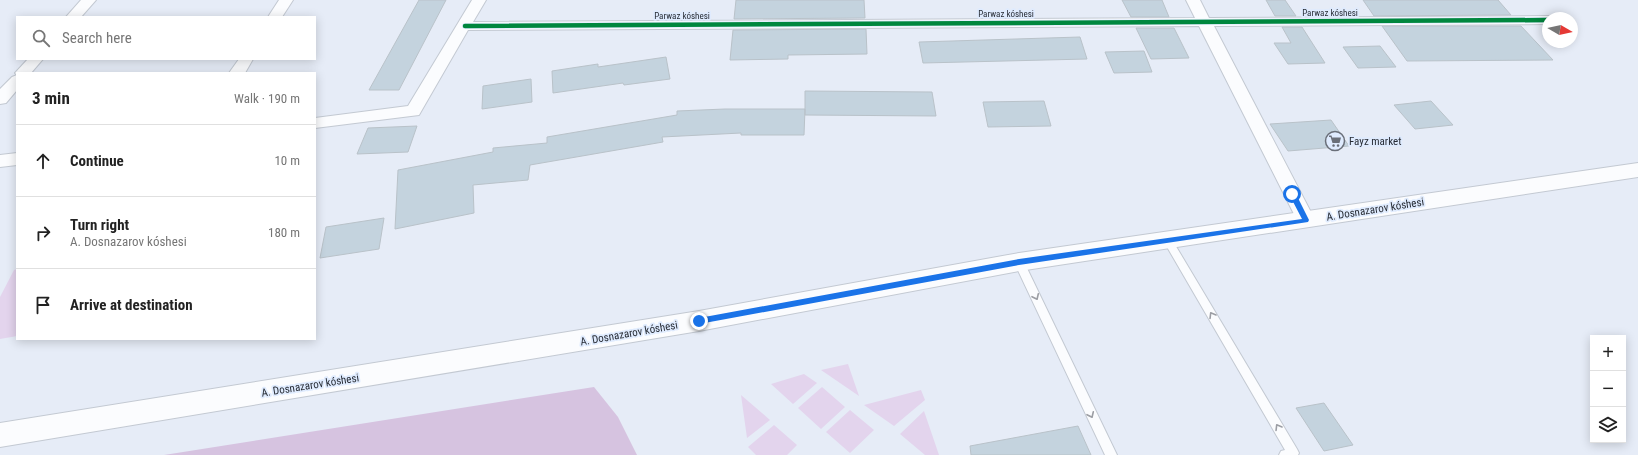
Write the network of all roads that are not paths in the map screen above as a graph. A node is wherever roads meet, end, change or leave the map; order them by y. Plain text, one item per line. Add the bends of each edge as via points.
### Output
1 (89, 0) edge
2 (286, 0) edge
3 (479, 0) edge
4 (1193, 0) edge
5 (75, 16) edge
6 (276, 16) edge
7 (1542, 20) edge
8 (1204, 21) junction
9 (465, 26) junction
10 (35, 60) edge
11 (245, 60) edge
12 (24, 72) edge
13 (238, 72) edge
14 (16, 81) edge
15 (0, 99) edge
16 (316, 123) edge
17 (16, 159) edge
18 (0, 161) edge
19 (1638, 170) edge
20 (1306, 220) junction
21 (1168, 240) junction
22 (1019, 262) junction
23 (0, 435) edge
24 (1111, 455) edge
25 (1285, 455) edge

1 - 5 street
2 - 6 street
3 - 9 street
4 - 8 street
7 - 8 street, Parwaz kóshesi
8 - 9 street, Parwaz kóshesi
8 - 20 street
9 - 16 street via 413,111
10 - 12 street
11 - 13 street
14 - 15 street
17 - 18 street
19 - 20 main road, A. Dosnazarov kóshesi
20 - 21 main road, A. Dosnazarov kóshesi
21 - 22 main road, A. Dosnazarov kóshesi
25 -> 21 lane via 1293,453
22 - 23 main road, A. Dosnazarov kóshesi via 699,321
22 -> 24 lane

